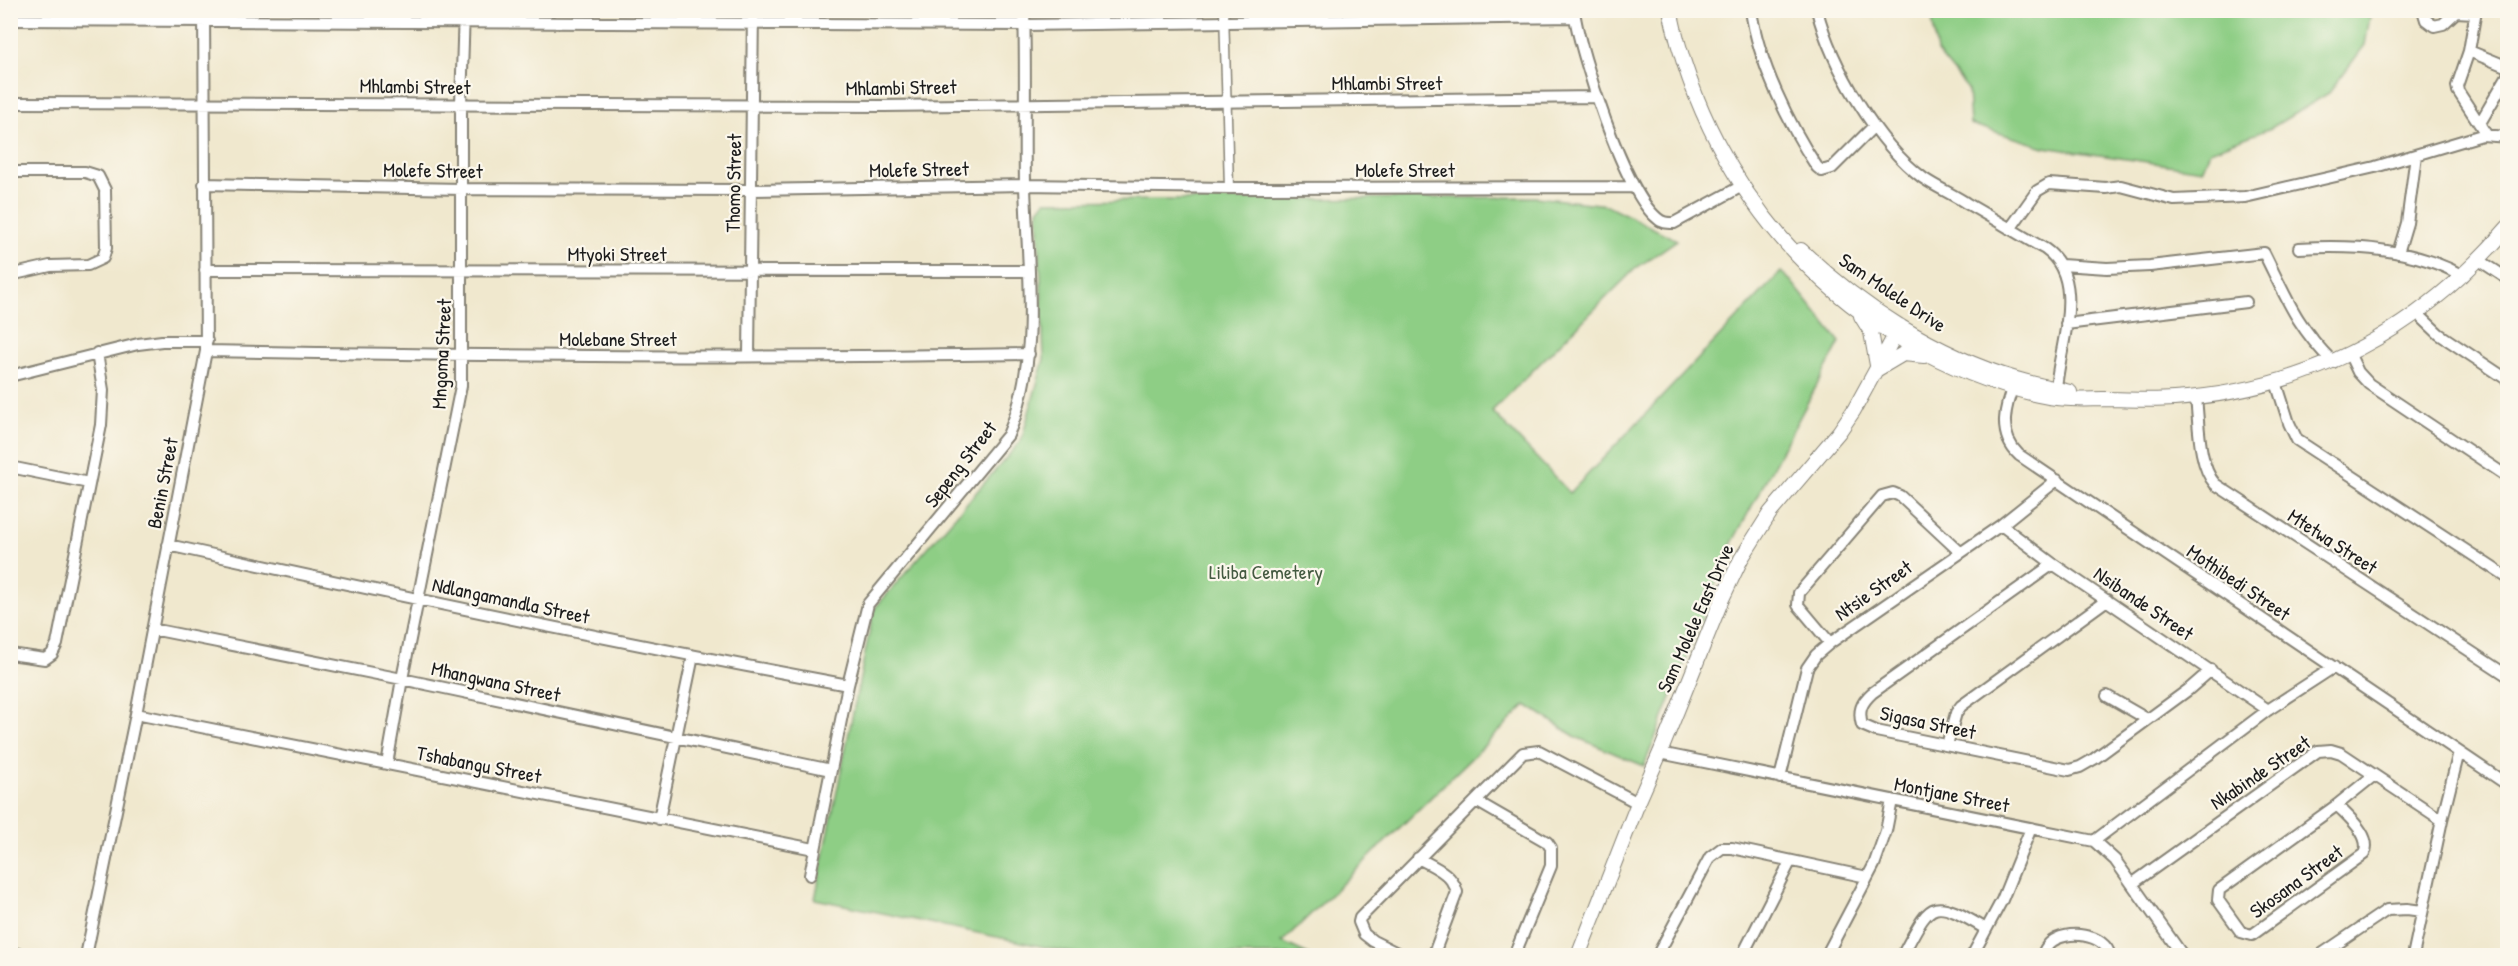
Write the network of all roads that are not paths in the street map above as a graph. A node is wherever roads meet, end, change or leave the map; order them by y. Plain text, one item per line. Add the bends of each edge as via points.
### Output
1 (753, 10) edge
2 (1024, 10) edge
3 (1224, 10) edge
4 (1670, 10) edge
5 (1751, 10) edge
6 (1816, 10) edge
7 (2423, 10) edge
8 (2476, 12) edge
9 (1575, 14) edge
10 (204, 16) edge
11 (464, 16) edge
12 (10, 20) edge
13 (1225, 22) junction
14 (753, 23) junction
15 (1025, 25) junction
16 (2469, 51) junction
17 (2508, 67) edge
18 (2508, 75) edge
19 (1596, 97) junction
20 (1228, 101) junction
21 (10, 103) edge
22 (460, 104) junction
23 (1024, 104) junction
24 (205, 105) junction
25 (752, 106) junction
26 (2480, 123) junction
27 (1873, 127) junction
28 (2486, 134) junction
29 (2508, 137) edge
30 (2416, 155) junction
31 (10, 172) edge
32 (204, 184) junction
33 (1025, 185) junction
34 (1742, 186) junction
35 (1634, 187) junction
36 (1229, 188) junction
37 (462, 189) junction
38 (752, 189) junction
39 (2508, 227) edge
40 (2010, 228) junction
41 (1776, 230) junction
42 (2300, 248) dead end
43 (2398, 253) junction
44 (2479, 260) junction
45 (2061, 265) junction
46 (462, 269) junction
47 (205, 270) junction
48 (750, 271) junction
49 (1028, 271) junction
50 (10, 275) edge
51 (2463, 276) junction
52 (2508, 279) edge
53 (2246, 302) dead end
54 (1856, 310) junction
55 (2417, 313) junction
56 (2066, 324) junction
57 (1897, 331) junction
58 (207, 346) junction
59 (97, 353) junction
60 (1029, 354) junction
61 (2350, 354) junction
62 (462, 356) junction
63 (749, 356) junction
64 (1935, 358) junction
65 (2333, 362) junction
66 (1875, 369) junction
67 (10, 376) edge
68 (2508, 380) edge
69 (2277, 382) junction
70 (2014, 384) junction
71 (2056, 389) junction
72 (2196, 398) junction
73 (2102, 399) junction
74 (10, 467) edge
75 (2508, 477) edge
76 (2057, 480) junction
77 (90, 483) junction
78 (2001, 525) junction
79 (168, 545) junction
80 (1960, 552) junction
81 (2052, 564) junction
82 (2508, 578) edge
83 (418, 600) junction
84 (2107, 600) junction
85 (152, 629) junction
86 (1830, 643) junction
87 (10, 654) edge
88 (693, 656) junction
89 (2334, 667) junction
90 (2211, 670) junction
91 (2508, 676) edge
92 (402, 679) junction
93 (848, 685) junction
94 (2107, 696) dead end
95 (2268, 710) junction
96 (136, 714) junction
97 (2147, 719) junction
98 (675, 738) junction
99 (1947, 745) junction
100 (2459, 752) junction
101 (1660, 753) junction
102 (387, 764) junction
103 (831, 770) junction
104 (2373, 776) junction
105 (1780, 778) junction
106 (2508, 785) edge
107 (1892, 800) junction
108 (1476, 801) junction
109 (1638, 803) junction
110 (2337, 805) junction
111 (659, 819) junction
112 (2442, 820) junction
113 (2031, 828) junction
114 (2094, 841) junction
115 (814, 849) junction
116 (1418, 858) junction
117 (1790, 862) junction
118 (810, 875) dead end
119 (1867, 877) junction
120 (2132, 884) junction
121 (2422, 911) junction
122 (1986, 929) junction
123 (2334, 945) junction
124 (10, 952) edge
125 (27, 956) edge
126 (86, 956) edge
127 (1403, 956) edge
128 (1433, 956) edge
129 (1514, 956) edge
130 (1578, 956) edge
131 (1657, 956) edge
132 (1742, 956) edge
133 (1826, 956) edge
134 (1902, 956) edge
135 (1972, 956) edge
136 (2042, 956) edge
137 (2109, 956) edge
138 (2183, 956) edge
139 (2319, 956) edge
140 (2342, 956) edge
141 (2413, 956) edge

1 - 14 street, Thomo Street
2 - 15 street, Sepeng Street
3 - 13 street
4 - 34 street, Sam Molele Drive via 1683,65 1699,106
5 - 27 street via 1764,64 1817,167 1822,171 1832,168
6 - 27 street
7 - 8 street via 2434,27 2456,12
8 - 16 street
9 - 13 street
9 - 19 street
10 - 11 street
10 - 12 street
10 - 24 street, Benin Street
11 - 14 street
11 - 22 street, Mngoma Street
13 - 15 street
13 - 20 street
14 - 15 street
14 - 25 street, Thomo Street
15 - 23 street, Sepeng Street
16 - 17 street
16 - 26 street via 2457,86
18 - 26 street
19 - 20 street, Mhlambi Street
19 - 35 street
20 - 23 street, Mhlambi Street
20 - 36 street
21 - 24 street, Mhlambi Street
22 - 24 street, Mhlambi Street
22 - 25 street, Mhlambi Street
22 - 37 street, Mngoma Street
23 - 25 street, Mhlambi Street
23 - 33 street, Sepeng Street
24 - 32 street, Benin Street
25 - 38 street, Thomo Street
26 - 28 street
27 - 40 street via 1922,177
28 - 29 street
28 - 30 street
30 - 40 street via 2288,189 2228,199 2174,200 2121,186 2049,184 2037,191
30 - 43 street via 2407,222
31 - 50 street via 85,172 98,176 105,190 106,248 103,258 94,264 51,266
32 - 37 street, Molefe Street
32 - 47 street, Benin Street
33 - 36 street, Molefe Street
33 - 38 street, Molefe Street
33 - 49 street, Sepeng Street
34 - 35 street via 1680,220 1664,223
34 - 41 street, Sam Molele Drive
35 - 36 street, Molefe Street
37 - 38 street, Molefe Street
37 - 46 street, Mngoma Street
38 - 48 street, Thomo Street
39 - 44 street, Sam Molele Drive
40 - 45 street via 2053,255
41 - 54 street, Sam Molele Drive via 1796,257
41 - 57 street, Sam Molele Drive
42 - 43 street via 2345,247
43 - 51 street via 2422,257
44 - 51 street, Sam Molele Drive
44 - 52 street
45 - 56 street via 2068,290
45 - 65 street via 2150,266 2264,253 2297,320
46 - 47 street, Mtyoki Street
46 - 48 street, Mtyoki Street
46 - 62 street, Mngoma Street
47 - 58 street, Benin Street
48 - 49 street, Mtyoki Street
48 - 63 street, Thomo Street
49 - 60 street, Sepeng Street
51 - 55 street, Sam Molele Drive
53 - 56 street
54 - 57 street, Sam Molele Drive
54 - 66 street via 1871,332
55 - 61 street, Sam Molele Drive
55 - 68 street via 2439,334
56 - 71 street
57 - 64 street, Sam Molele Drive
57 - 66 street, Sam Molele East Drive
57 - 70 street, Sam Molele Drive
58 - 59 street, Molebane Street via 162,341
58 - 62 street, Molebane Street
58 - 79 street, Benin Street
59 - 67 street, Molebane Street
59 - 77 street via 103,399
60 - 63 street, Molebane Street
60 - 93 street, Sepeng Street via 1019,409 1008,435 868,604
61 - 65 street, Sam Molele Drive
61 - 75 street via 2369,384
62 - 63 street, Molebane Street
62 - 83 street, Mngoma Street via 457,413
64 - 66 street via 1903,354
64 - 70 street, Sam Molele Drive
65 - 69 street, Sam Molele Drive
66 - 101 street, Sam Molele East Drive via 1839,432 1755,533 1722,599
69 - 72 street, Sam Molele Drive
69 - 82 street via 2297,440
70 - 71 street, Sam Molele Drive
70 - 73 street, Sam Molele Drive via 2064,399
70 - 76 street, Mothibedi Street via 2004,426 2012,448
71 - 73 street, Sam Molele Drive
72 - 73 street, Sam Molele Drive
72 - 91 street, Mtetwa Street via 2203,459 2215,484
74 - 77 street
76 - 78 street, Ntsie Street
76 - 89 street, Mothibedi Street
77 - 87 street via 57,644 50,656 39,659
78 - 80 street, Ntsie Street
78 - 81 street, Nsibande Street
79 - 83 street, Ndlangamandla Street
79 - 85 street, Benin Street
80 - 86 street, Ntsie Street
80 - 86 street via 1900,496 1882,496 1799,593 1798,605
81 - 84 street, Nsibande Street
81 - 99 street, Sigasa Street via 1872,693 1861,705 1860,718 1869,729
83 - 88 street, Ndlangamandla Street
83 - 92 street, Mngoma Street
84 - 90 street, Nsibande Street
84 - 99 street via 1961,706
85 - 92 street, Mhangwana Street
85 - 96 street, Benin Street
86 - 105 street, Ntsie Street via 1807,668
88 - 93 street, Ndlangamandla Street
88 - 98 street
89 - 95 street
89 - 100 street, Mothibedi Street
90 - 95 street, Nsibande Street
90 - 97 street, Sigasa Street
92 - 98 street, Mhangwana Street
92 - 102 street, Mngoma Street
93 - 103 street, Sepeng Street
94 - 97 street
95 - 114 street
96 - 102 street, Tshabangu Street
96 - 126 street, Benin Street
97 - 99 street, Sigasa Street via 2094,759 2069,770
98 - 103 street, Mhangwana Street
98 - 111 street
100 - 106 street, Mothibedi Street
100 - 112 street
101 - 105 street, Montjane Street
101 - 109 street, Sam Molele East Drive
102 - 111 street, Tshabangu Street
103 - 115 street, Sepeng Street
104 - 110 street, Skosana Street
104 - 112 street, Nkabinde Street
104 - 120 street, Nkabinde Street via 2341,753 2318,750
105 - 107 street, Montjane Street
107 - 113 street, Montjane Street
107 - 119 street via 1880,851
108 - 109 street via 1523,753 1535,751
108 - 116 street
108 - 129 street via 1551,848 1551,866
109 - 130 street, Sam Molele East Drive
110 - 110 street, Skosana Street via 2219,890 2218,900 2241,932 2252,935 2364,854 2364,838
111 - 115 street, Tshabangu Street
112 - 121 street
113 - 114 street, Montjane Street
113 - 122 street
114 - 120 street via 2115,860
115 - 118 street, Sepeng Street
116 - 127 street via 1359,922 1364,934 1373,941
116 - 128 street via 1449,877 1457,892
117 - 119 street
117 - 131 street via 1732,848 1716,851
117 - 132 street
119 - 133 street
120 - 138 street
121 - 123 street via 2386,910
121 - 141 street
122 - 134 street via 1948,908 1931,910
122 - 135 street
123 - 139 street
123 - 140 street
124 - 125 street
136 - 137 street via 2051,942 2071,935 2102,942

